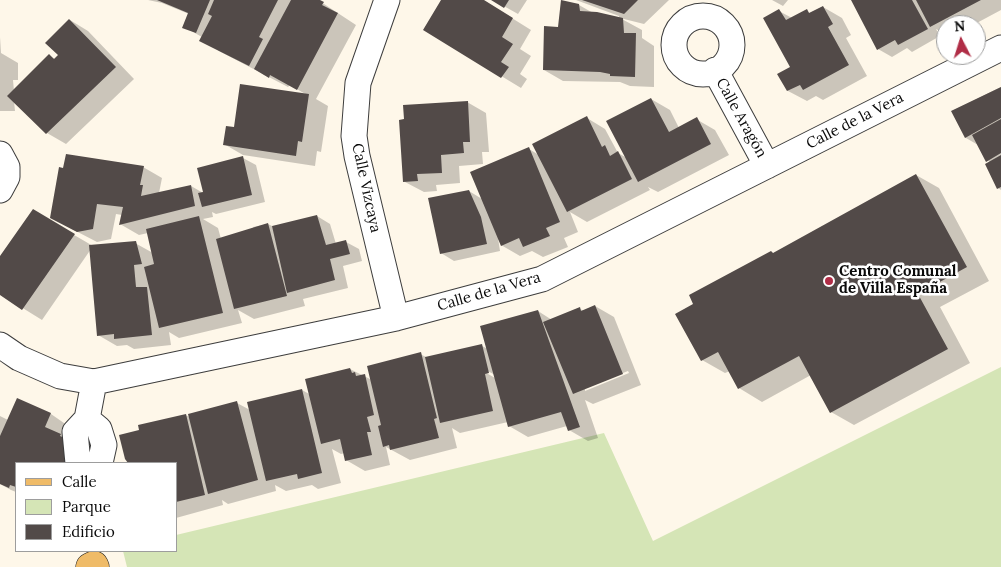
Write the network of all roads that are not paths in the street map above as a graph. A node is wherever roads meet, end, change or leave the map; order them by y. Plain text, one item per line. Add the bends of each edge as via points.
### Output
1 (387, 0) edge
2 (1001, 48) edge
3 (715, 70) dead end
4 (0, 154) edge
5 (767, 166) junction
6 (0, 190) edge
7 (396, 318) junction
8 (0, 345) edge
9 (94, 382) junction
10 (87, 419) junction
11 (78, 462) edge
12 (100, 462) edge

1 - 7 street, Calle Vizcaya via 358,83 354,136
2 - 5 street, Calle de la Vera
3 - 5 street, Calle Aragón
4 - 6 street via 7,167 7,177
5 - 7 street, Calle de la Vera via 542,279
7 - 9 street, Calle de la Vera
8 - 9 street, Calle de la Vera via 19,358 60,376
9 - 10 street
10 - 11 street via 75,432
10 - 12 street via 99,429 104,445

